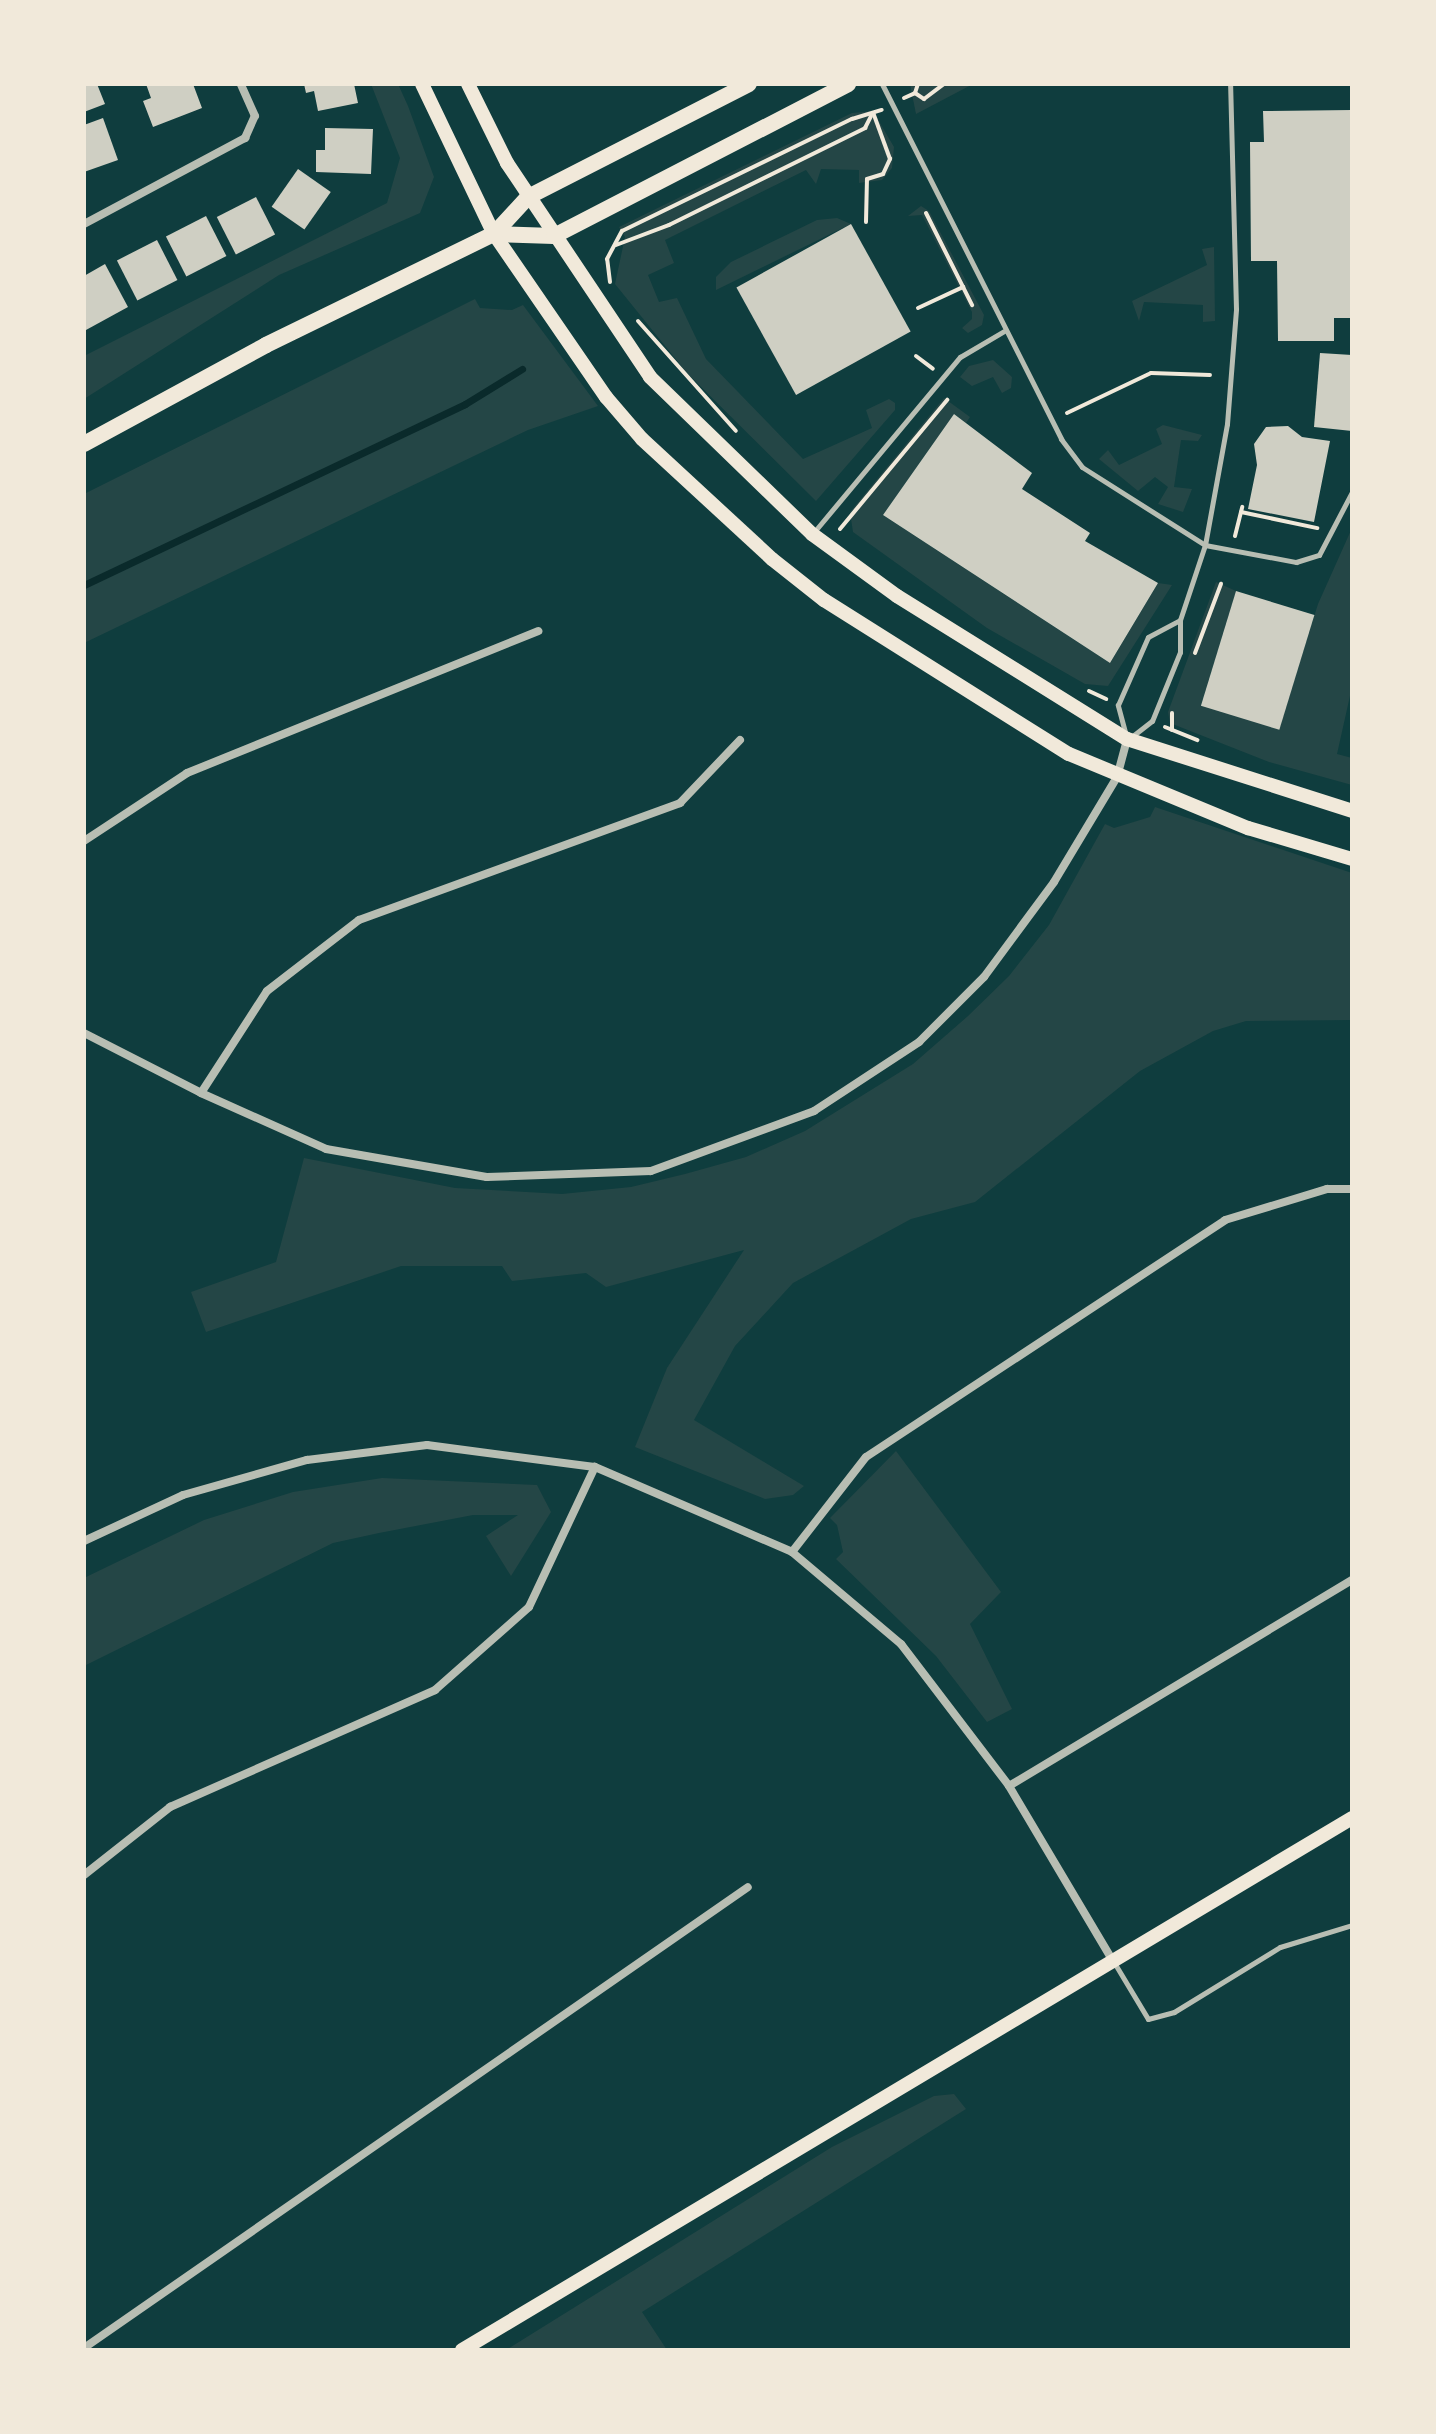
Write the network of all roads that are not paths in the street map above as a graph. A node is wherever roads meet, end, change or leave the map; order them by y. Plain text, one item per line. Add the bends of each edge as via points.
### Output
1 (241, 84) edge
2 (422, 84) edge
3 (468, 84) edge
4 (749, 84) edge
5 (848, 84) edge
6 (882, 84) edge
7 (1230, 84) edge
8 (528, 197) junction
9 (84, 224) edge
10 (494, 234) junction
11 (554, 236) junction
12 (1004, 331) junction
13 (84, 444) edge
14 (1352, 492) edge
15 (812, 534) junction
16 (1205, 545) junction
17 (1180, 620) junction
18 (538, 631) dead end
19 (1127, 739) junction
20 (740, 740) dead end
21 (1117, 777) junction
22 (1352, 811) edge
23 (84, 841) edge
24 (1352, 859) edge
25 (84, 1033) edge
26 (201, 1093) junction
27 (1352, 1189) edge
28 (595, 1467) junction
29 (84, 1541) edge
30 (792, 1552) junction
31 (1352, 1580) edge
32 (1009, 1786) junction
33 (1352, 1818) edge
34 (84, 1875) edge
35 (748, 1887) dead end
36 (1352, 1925) edge
37 (1115, 1964) junction
38 (84, 2348) edge
39 (462, 2350) edge

1 - 9 street via 255,116 245,138
2 - 10 main road
3 - 8 main road
4 - 8 main road
5 - 11 main road
6 - 12 lane
7 - 16 lane via 1236,309 1227,424
8 - 10 main road
8 - 11 main road
10 - 11 main road
10 - 13 main road via 266,345
10 - 21 main road via 615,408 772,559 824,600 1069,754
11 - 15 main road via 650,377
12 - 15 lane via 960,357
12 - 16 lane via 1072,457 1122,495
14 - 16 lane via 1309,561
15 - 19 main road via 897,596
16 - 17 lane
17 - 19 lane via 1180,652 1152,721
17 - 19 lane via 1148,637 1118,705
18 - 23 street via 187,773
19 - 21 street
19 - 22 main road via 1260,786
20 - 26 street via 680,803 359,920 267,991
21 - 24 main road via 1248,828
21 - 26 street via 1054,882 984,977 919,1042 814,1111 651,1171 487,1177 326,1149
25 - 26 street
27 - 30 street via 1327,1189 1225,1220 866,1457
28 - 29 street via 427,1445 307,1460 183,1495
28 - 30 street
28 - 34 street via 529,1607 435,1690 170,1807
30 - 32 street via 901,1644
31 - 32 street
32 - 37 street
33 - 37 main road
35 - 38 street
36 - 37 lane via 1280,1947 1174,2012 1148,2019
37 - 39 main road via 850,2114

